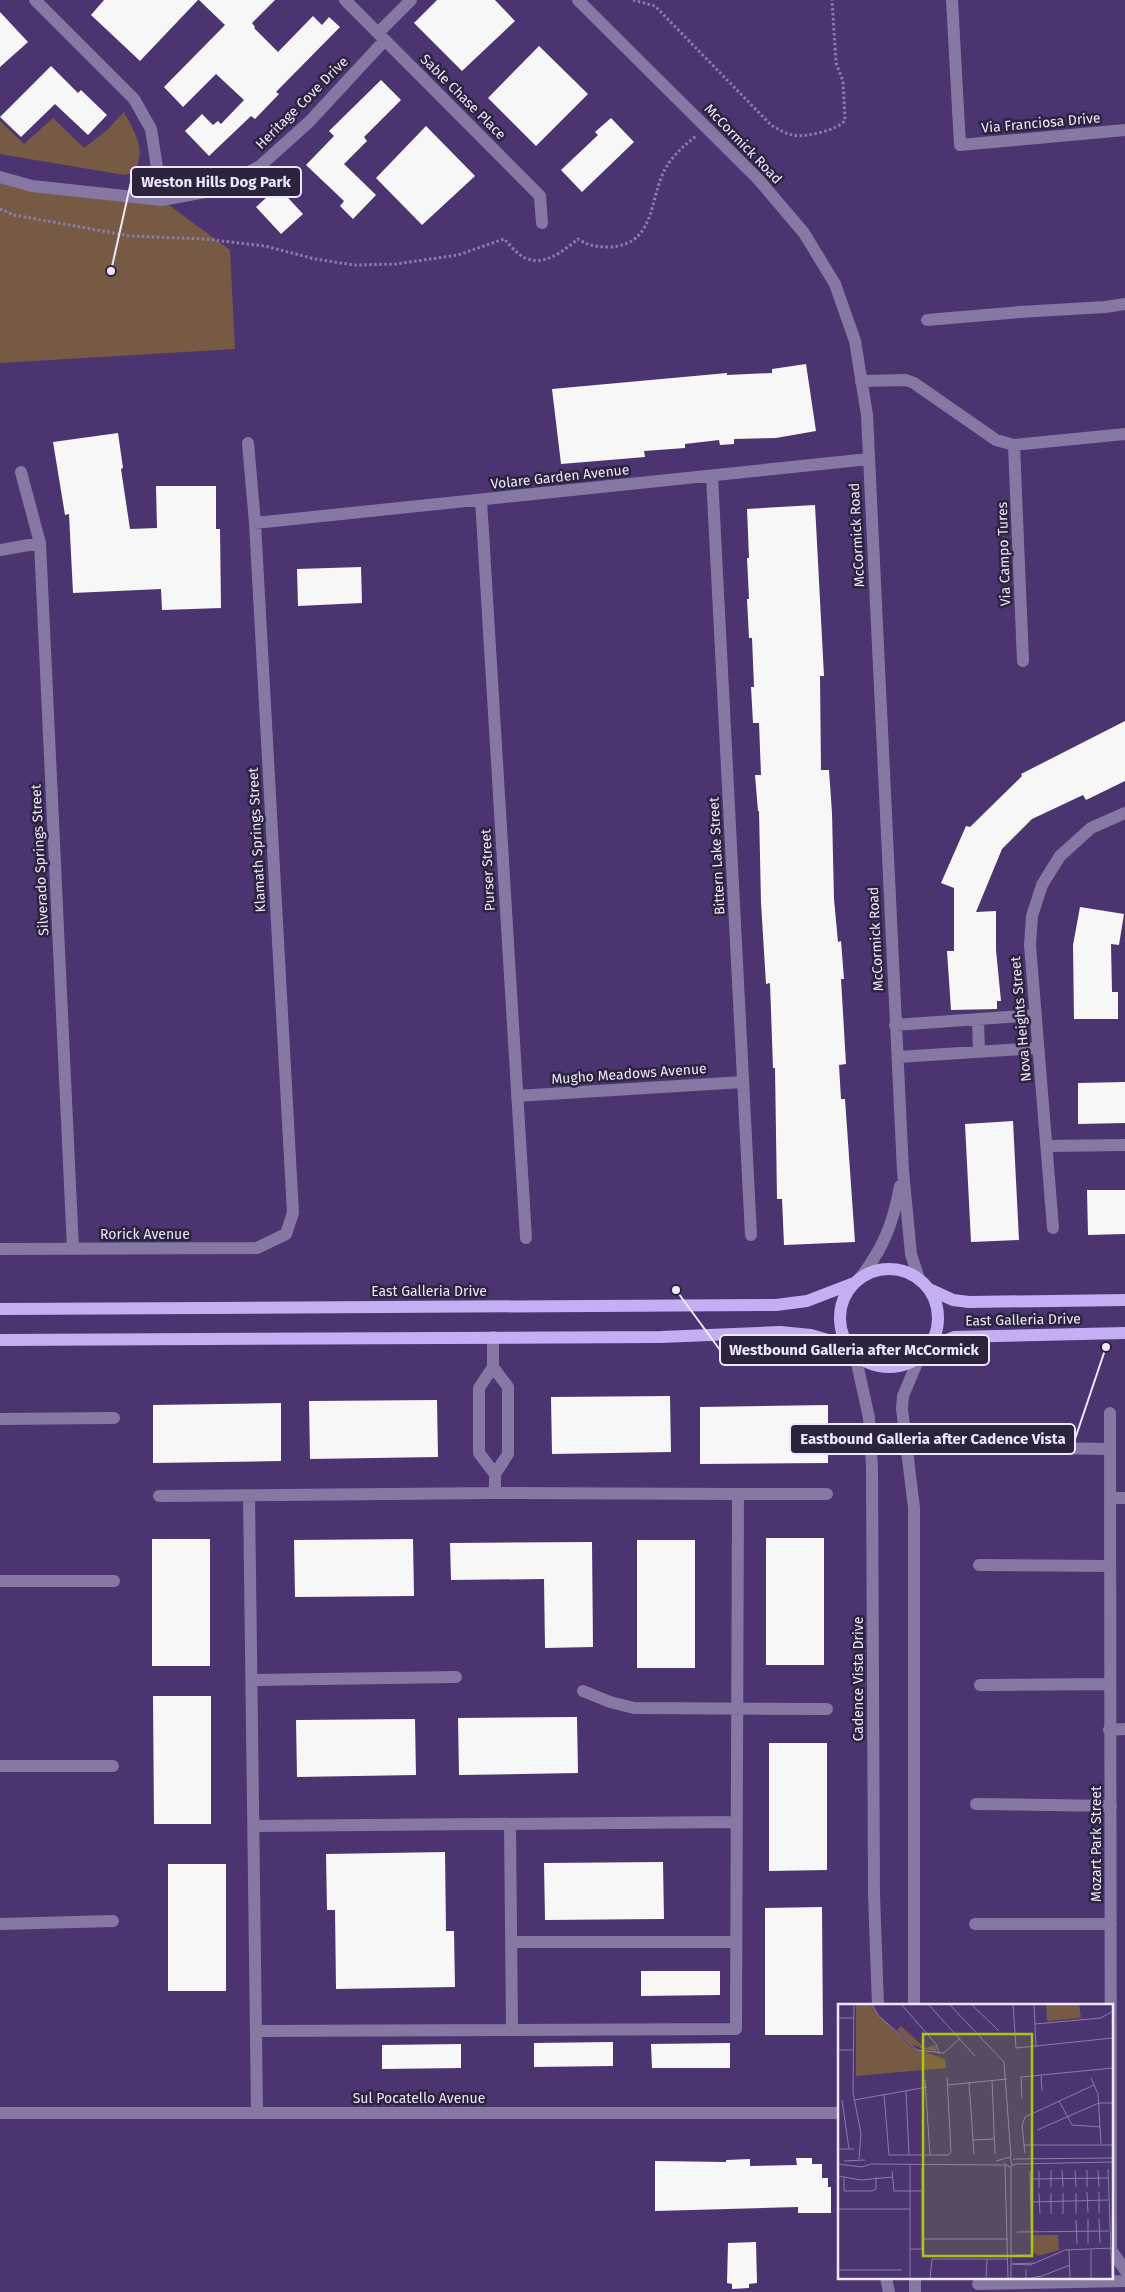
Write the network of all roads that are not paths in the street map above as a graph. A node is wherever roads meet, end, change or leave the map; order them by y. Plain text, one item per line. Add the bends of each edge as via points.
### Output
1 (35, 0) edge
2 (346, 0) edge
3 (411, 0) edge
4 (578, 0) edge
5 (952, 0) edge
6 (382, 36) junction
7 (1125, 130) edge
8 (0, 177) edge
9 (162, 200) junction
10 (542, 223) dead end
11 (1125, 304) edge
12 (927, 320) dead end
13 (861, 381) junction
14 (1125, 434) edge
15 (248, 443) dead end
16 (1014, 445) junction
17 (869, 459) junction
18 (21, 472) dead end
19 (712, 476) junction
20 (481, 500) junction
21 (255, 523) junction
22 (40, 543) junction
23 (0, 550) edge
24 (1023, 661) dead end
25 (1125, 813) edge
26 (1035, 1015) junction
27 (978, 1019) junction
28 (895, 1025) junction
29 (1038, 1048) junction
30 (979, 1052) junction
31 (898, 1057) junction
32 (743, 1082) junction
33 (517, 1096) junction
34 (1125, 1145) edge
35 (1047, 1146) junction
36 (903, 1172) junction
37 (1053, 1228) dead end
38 (286, 1234) joint
39 (751, 1235) dead end
40 (526, 1238) dead end
41 (0, 1249) edge
42 (73, 1249) junction
43 (919, 1279) junction
44 (858, 1280) junction
45 (929, 1289) junction
46 (1125, 1300) edge
47 (0, 1308) edge
48 (1125, 1333) edge
49 (493, 1337) junction
50 (0, 1340) edge
51 (851, 1350) junction
52 (922, 1355) junction
53 (493, 1366) junction
54 (1110, 1413) dead end
55 (114, 1418) dead end
56 (0, 1419) edge
57 (978, 1447) dead end
58 (1110, 1449) junction
59 (496, 1474) junction
60 (496, 1493) junction
61 (738, 1494) junction
62 (827, 1494) dead end
63 (158, 1496) dead end
64 (250, 1496) junction
65 (1110, 1498) junction
66 (1125, 1498) edge
67 (979, 1565) dead end
68 (1110, 1566) junction
69 (0, 1581) edge
70 (114, 1581) dead end
71 (456, 1678) dead end
72 (253, 1680) junction
73 (1110, 1684) junction
74 (980, 1685) dead end
75 (583, 1691) dead end
76 (736, 1709) junction
77 (827, 1709) dead end
78 (1125, 1729) edge
79 (1110, 1730) junction
80 (0, 1766) edge
81 (113, 1766) dead end
82 (976, 1804) dead end
83 (1110, 1806) junction
84 (735, 1822) junction
85 (510, 1824) junction
86 (254, 1826) junction
87 (113, 1922) dead end
88 (0, 1924) edge
89 (976, 1924) dead end
90 (1111, 1924) junction
91 (511, 1942) junction
92 (736, 1942) junction
93 (878, 2004) edge
94 (914, 2004) edge
95 (512, 2030) junction
96 (256, 2031) junction
97 (1116, 2044) edge
98 (0, 2113) edge
99 (257, 2113) junction
100 (838, 2113) edge
101 (1112, 2161) edge
102 (1112, 2251) edge
103 (1125, 2270) edge
104 (1125, 2282) edge
105 (978, 2284) dead end

1 - 9 street via 134,98 150,129
2 - 6 street, Sable Chase Place
3 - 6 street, Heritage Cove Drive
4 - 13 street, McCormick Road via 758,179 804,233 834,284 855,341
5 - 7 street, Via Franciosa Drive via 960,145
6 - 9 street, Heritage Cove Drive via 309,122 260,166 216,190
6 - 10 street, Sable Chase Place via 540,196
8 - 9 street, Heritage Cove Drive via 32,186
11 - 12 street
13 - 16 street via 906,380 914,383 996,440
13 - 17 street, McCormick Road
14 - 16 street
15 - 21 street, Klamath Springs Street
16 - 24 street, Via Campo Tures
17 - 19 street, Volare Garden Avenue
17 - 28 street, McCormick Road
18 - 22 street, Silverado Springs Street
19 - 20 street, Volare Garden Avenue
19 - 32 street, Bittern Lake Street
20 - 21 street, Volare Garden Avenue
20 - 33 street, Purser Street
21 - 38 street, Klamath Springs Street via 293,1212
22 - 23 street
22 - 42 street, Silverado Springs Street
25 - 26 street, Nova Heights Street via 1091,828 1060,856 1042,885 1032,916 1030,944
26 - 27 street
26 - 29 street, Nova Heights Street
27 - 28 street
27 - 30 street
28 - 31 street, McCormick Road
29 - 30 street
29 - 35 street, Nova Heights Street
30 - 31 street
31 - 36 street, McCormick Road
32 - 33 street, Mugho Meadows Avenue
32 - 39 street, Bittern Lake Street
33 - 40 street, Purser Street
34 - 35 street
35 - 37 street, Nova Heights Street
36 - 43 street, McCormick Road via 911,1254
36 - 44 street, McCormick Road via 889,1231 878,1254
38 - 42 street, Rorick Avenue via 257,1248
41 - 42 street, Rorick Avenue
43 - 44 main road via 906,1272 889,1269 870,1272
43 - 45 main road
44 - 47 main road, East Galleria Drive via 807,1301 776,1305
44 - 51 main road via 840,1308 840,1328
45 - 46 main road, East Galleria Drive via 953,1300 968,1302
45 - 52 main road via 936,1302 938,1323 935,1337
48 - 52 main road, East Galleria Drive via 954,1337 936,1344
49 - 50 main road
49 - 51 main road via 661,1337 780,1332 812,1335
49 - 53 street
51 - 52 main road via 867,1362 882,1367 902,1366
51 - 93 street, Cadence Vista Drive via 869,1418 872,1467 874,1894
52 - 94 street via 903,1396 902,1409 914,1508
53 - 59 street via 508,1387 508,1454
53 - 59 street via 479,1388 479,1453
54 - 58 street, Mozart Park Street
55 - 56 street
57 - 58 street
58 - 65 street, Mozart Park Street
59 - 60 street
60 - 61 street
60 - 64 street
61 - 62 street
61 - 76 street
63 - 64 street
64 - 72 street
65 - 66 street
65 - 68 street, Mozart Park Street
67 - 68 street
68 - 73 street, Mozart Park Street
69 - 70 street
71 - 72 street
72 - 86 street
73 - 74 street
73 - 79 street, Mozart Park Street
75 - 76 street via 634,1708
76 - 77 street
76 - 84 street
78 - 79 street
79 - 83 street, Mozart Park Street
80 - 81 street
82 - 83 street
83 - 90 street, Mozart Park Street
84 - 85 street
84 - 92 street
85 - 86 street
85 - 91 street
86 - 96 street
87 - 88 street
89 - 90 street
90 - 97 street, Mozart Park Street
91 - 92 street
91 - 95 street
92 - 95 street via 736,2029
95 - 96 street
96 - 99 street
97 - 101 street, Mozart Park Street
98 - 99 street, Sul Pocatello Avenue
99 - 100 street, Sul Pocatello Avenue
102 - 103 street, Mozart Park Street
104 - 105 street

